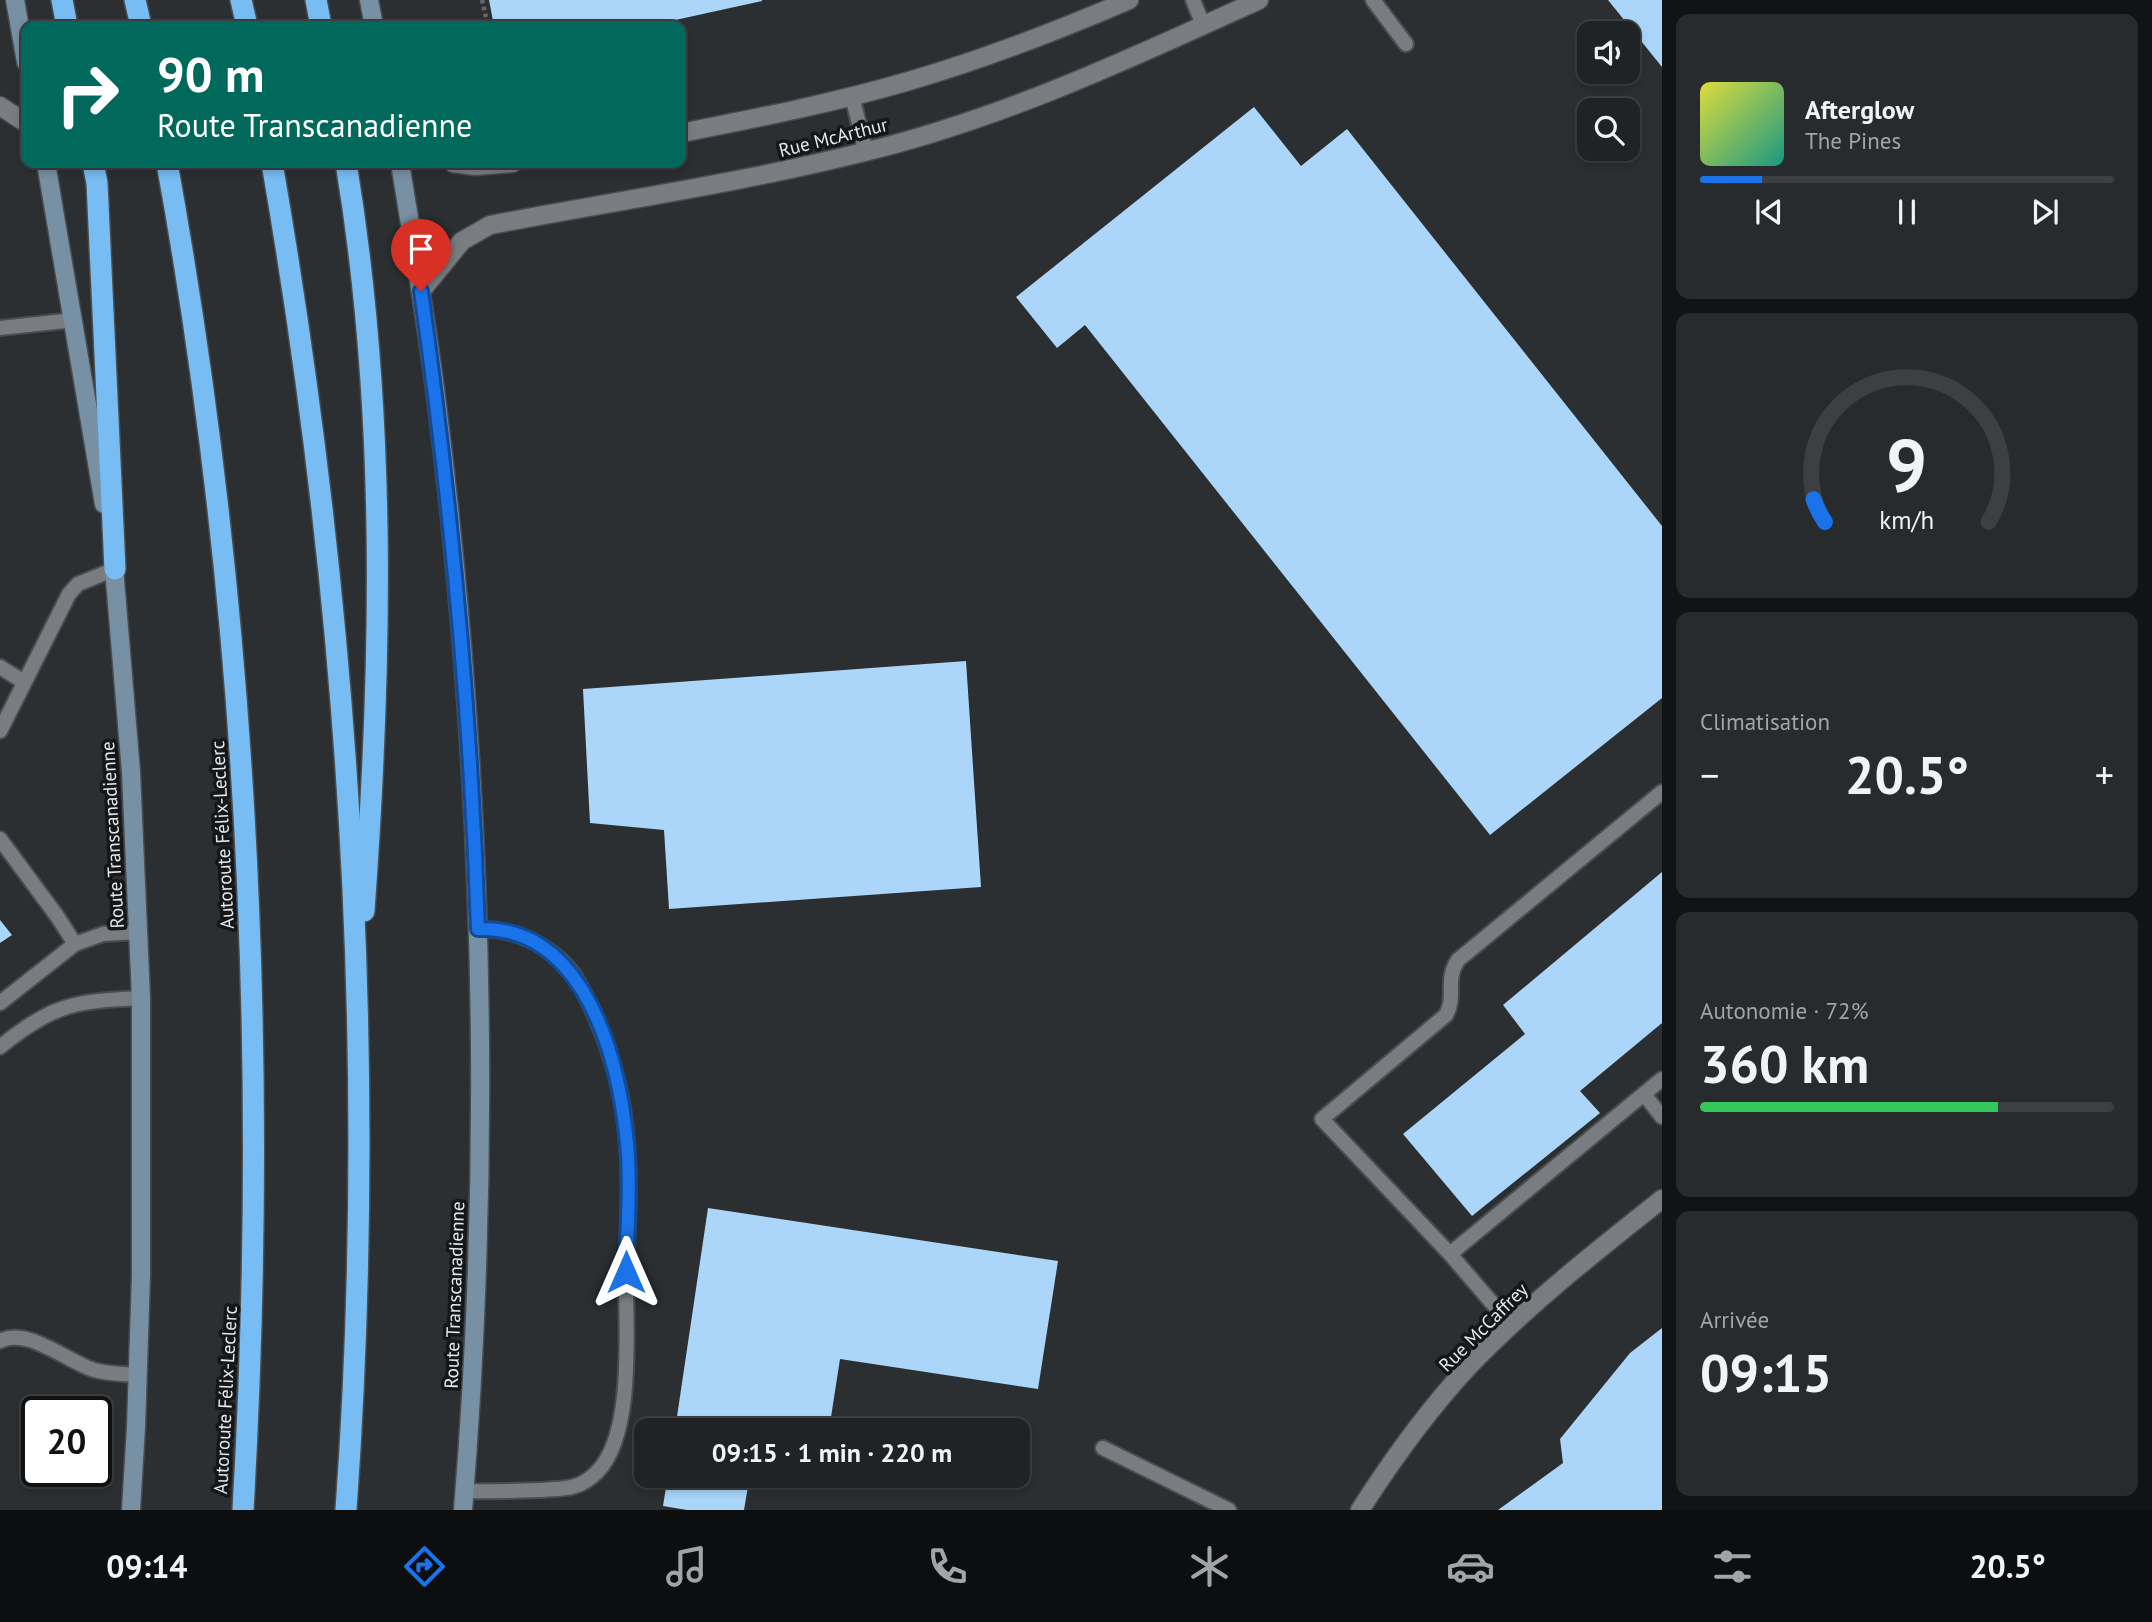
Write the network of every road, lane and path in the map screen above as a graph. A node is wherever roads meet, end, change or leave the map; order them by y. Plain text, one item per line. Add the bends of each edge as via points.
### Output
1 (15, 0) edge
2 (62, 0) edge
3 (135, 0) edge
4 (241, 0) edge
5 (316, 0) edge
6 (369, 0) edge
7 (482, 0) edge
8 (1129, 0) edge
9 (1193, 0) edge
10 (1259, 0) edge
11 (1373, 0) edge
12 (66, 21) edge
13 (140, 21) edge
14 (246, 21) edge
15 (320, 21) edge
16 (373, 21) edge
17 (487, 21) edge
18 (1203, 25) junction
19 (21, 34) edge
20 (1406, 44) dead end
21 (852, 96) junction
22 (0, 106) edge
23 (21, 120) edge
24 (686, 132) edge
25 (866, 152) junction
26 (47, 168) edge
27 (94, 168) edge
28 (168, 168) edge
29 (273, 168) edge
30 (347, 168) edge
31 (401, 168) edge
32 (421, 291) junction
33 (74, 320) junction
34 (0, 328) edge
35 (115, 569) junction
36 (0, 667) edge
37 (24, 682) junction
38 (0, 731) edge
39 (1662, 792) edge
40 (0, 839) edge
41 (478, 929) junction
42 (139, 932) junction
43 (75, 944) junction
44 (141, 998) junction
45 (0, 1003) edge
46 (357, 1011) junction
47 (0, 1047) edge
48 (1662, 1079) edge
49 (1644, 1094) junction
50 (1662, 1117) edge
51 (1662, 1199) edge
52 (1450, 1254) junction
53 (1511, 1325) junction
54 (0, 1341) edge
55 (139, 1375) junction
56 (1103, 1448) dead end
57 (465, 1491) junction
58 (131, 1510) edge
59 (243, 1510) edge
60 (346, 1510) edge
61 (463, 1510) edge
62 (1229, 1510) edge
63 (1360, 1510) edge

1 - 19 main road
2 - 12 highway
3 - 13 highway
4 - 14 highway
5 - 15 highway
6 - 16 main road
7 - 17 path
8 - 21 street, Rue McArthur via 975,60
9 - 18 lane
10 - 18 street, Rue McArthur
11 - 20 lane
18 - 25 street, Rue McArthur via 1029,99
21 - 24 street, Rue McArthur
21 - 25 lane
22 - 23 street
25 - 32 street, Rue McArthur via 490,225 462,241
26 - 33 main road, Route Transcanadienne
27 - 35 highway
28 - 59 highway, Autoroute Félix-Leclerc via 225,565 246,833 255,1129
29 - 46 highway via 294,290 328,569 347,798
30 - 46 highway via 369,361 377,580 371,806
31 - 32 main road, Route Transcanadienne
32 - 41 main road, Route Transcanadienne via 462,648
33 - 34 lane
33 - 35 main road, Route Transcanadienne
35 - 37 lane via 78,584
35 - 42 main road, Route Transcanadienne
36 - 37 lane
37 - 38 lane
39 - 52 lane via 1458,960 1449,978 1452,999 1446,1015 1322,1119
40 - 43 lane
41 - 57 main road, Route Transcanadienne via 480,1164
41 - 57 lane via 507,931 547,950 570,971 606,1039 627,1146 626,1373 617,1436 607,1460 587,1481 556,1489
42 - 43 lane via 103,934
42 - 44 main road, Route Transcanadienne
43 - 45 lane
44 - 47 lane via 69,1005 33,1022
44 - 55 main road, Route Transcanadienne
46 - 60 highway via 356,1280
48 - 49 lane
49 - 50 lane
49 - 52 lane
51 - 53 street, Rue McCaffrey
52 - 53 lane
53 - 63 street, Rue McCaffrey via 1427,1416
54 - 55 lane via 16,1336 94,1370
55 - 58 main road, Route Transcanadienne
56 - 62 lane
57 - 61 main road, Route Transcanadienne

